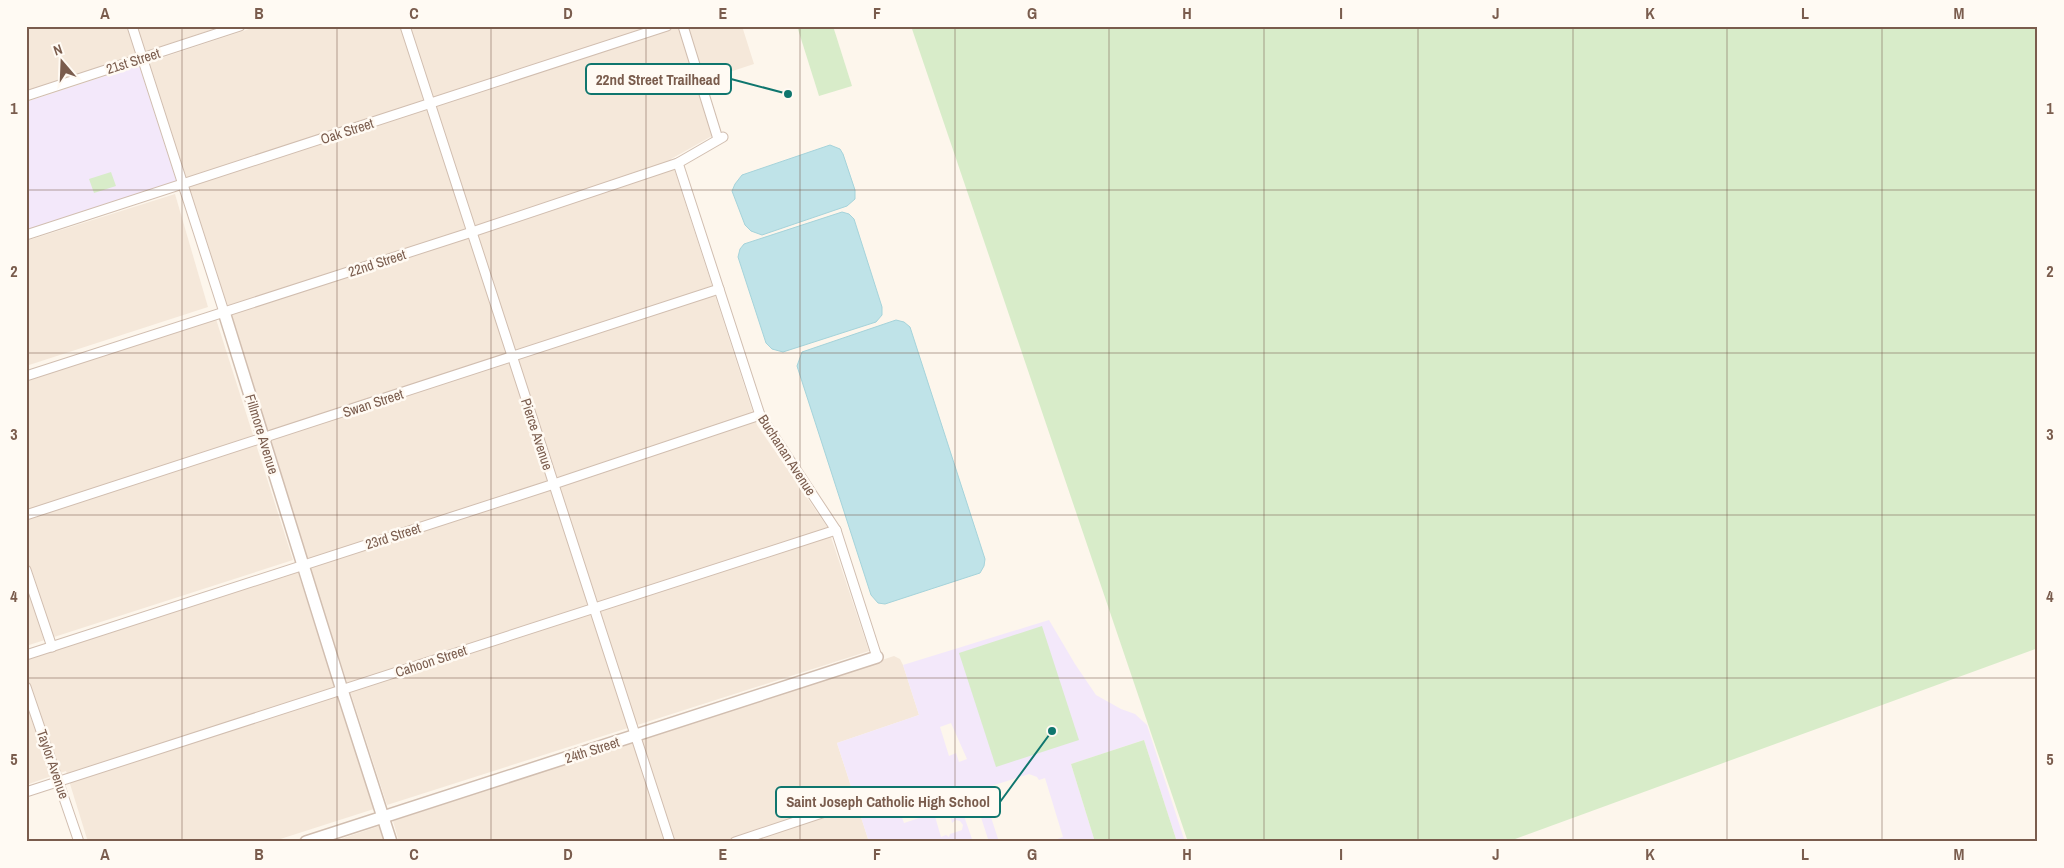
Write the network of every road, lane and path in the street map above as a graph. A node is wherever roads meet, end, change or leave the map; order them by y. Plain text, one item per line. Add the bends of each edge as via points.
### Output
1 (132, 26) edge
2 (240, 26) edge
3 (405, 26) edge
4 (668, 26) edge
5 (683, 26) edge
6 (143, 58) junction
7 (26, 96) edge
8 (430, 104) junction
9 (678, 163) junction
10 (183, 184) junction
11 (472, 232) junction
12 (26, 235) edge
13 (719, 289) junction
14 (224, 312) junction
15 (513, 357) junction
16 (26, 376) edge
17 (760, 415) junction
18 (263, 438) junction
19 (554, 484) junction
20 (26, 515) edge
21 (836, 530) junction
22 (304, 565) junction
23 (26, 570) edge
24 (594, 608) junction
25 (52, 647) junction
26 (26, 655) edge
27 (877, 657) joint
28 (26, 687) edge
29 (342, 690) junction
30 (635, 736) junction
31 (59, 782) junction
32 (26, 792) edge
33 (834, 809) dead end
34 (383, 817) junction
35 (79, 842) edge
36 (306, 842) edge
37 (392, 842) edge
38 (670, 842) edge
39 (735, 842) edge

1 - 6 street, Fillmore Avenue
2 - 6 street, 21st Street
3 - 8 street, Pierce Avenue
4 - 8 street, Oak Street
5 - 9 street, 22nd Street via 721,138
6 - 7 street, 21st Street
6 - 10 street, Fillmore Avenue
8 - 10 street, Oak Street
8 - 11 street, Pierce Avenue
9 - 11 street, 22nd Street
9 - 13 street, Buchanan Avenue
10 - 12 street, Oak Street
10 - 14 street, Fillmore Avenue
11 - 14 street, 22nd Street
11 - 15 street, Pierce Avenue
13 - 15 street, Swan Street
13 - 17 street, Buchanan Avenue
14 - 16 street, 22nd Street
14 - 18 street, Fillmore Avenue
15 - 18 street, Swan Street
15 - 19 street, Pierce Avenue
17 - 19 street, 23rd Street
17 - 21 street, Buchanan Avenue
18 - 20 street, Swan Street
18 - 22 street, Fillmore Avenue
19 - 22 street, 23rd Street
19 - 24 street, Pierce Avenue
21 - 24 street, Cahoon Street
21 - 27 street, Buchanan Avenue
22 - 25 street, 23rd Street
22 - 29 street, Fillmore Avenue
23 - 25 street
24 - 29 street, Cahoon Street
24 - 30 street, Pierce Avenue
25 - 26 street, 23rd Street
27 - 30 street, 24th Street
28 - 31 street, Taylor Avenue
29 - 31 street, Cahoon Street
29 - 34 street, Fillmore Avenue
30 - 34 street, 24th Street
30 - 38 street, Pierce Avenue
31 - 32 street, Cahoon Street
31 - 35 street, Taylor Avenue
33 - 39 street
34 - 36 street, 24th Street
34 - 37 street, Fillmore Avenue

